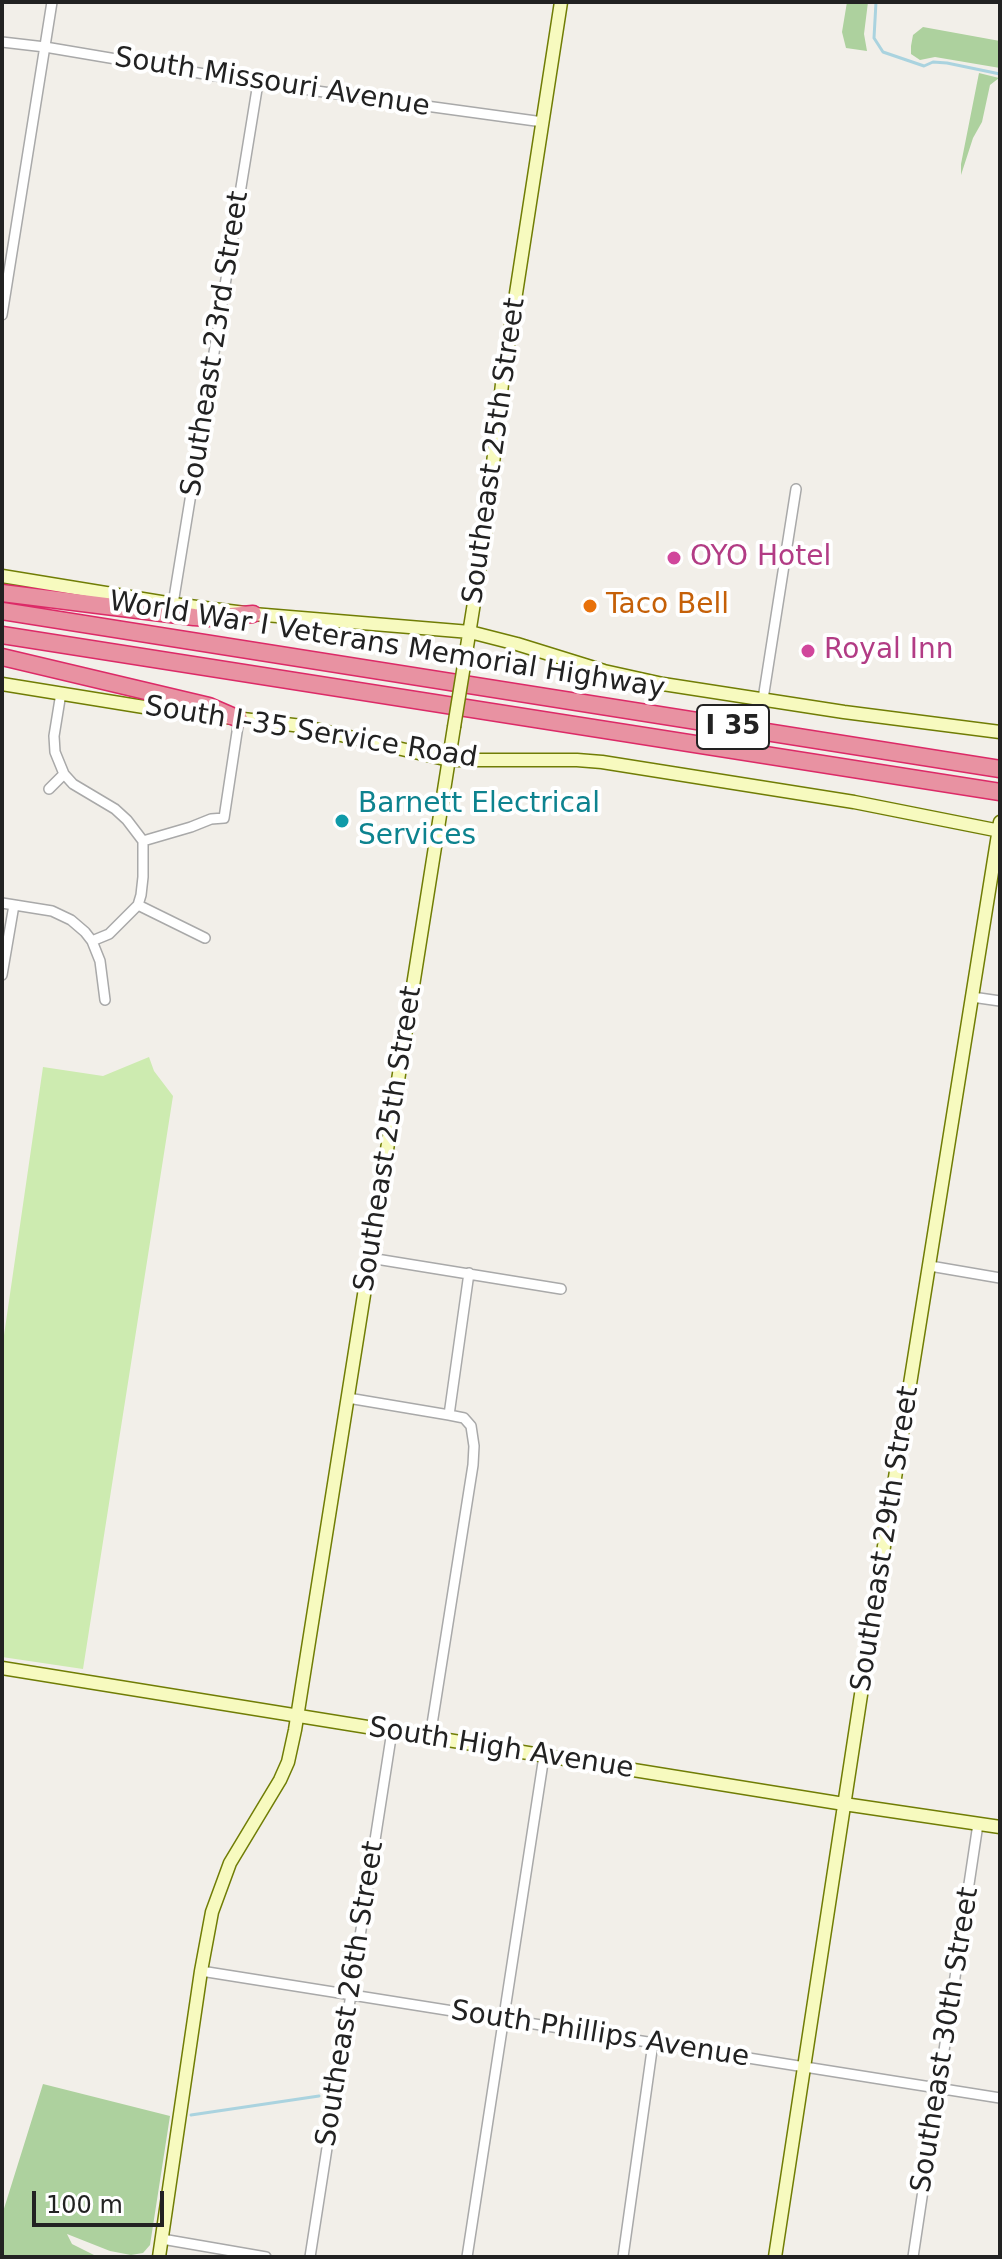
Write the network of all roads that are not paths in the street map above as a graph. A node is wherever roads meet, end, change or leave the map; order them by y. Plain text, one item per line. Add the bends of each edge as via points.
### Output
1 (52, 2) edge
2 (561, 2) edge
3 (2, 42) edge
4 (45, 47) junction
5 (258, 83) junction
6 (543, 122) junction
7 (2, 315) edge
8 (796, 489) dead end
9 (2, 576) edge
10 (2, 593) edge
11 (173, 604) junction
12 (2, 611) edge
13 (253, 614) junction
14 (470, 632) junction
15 (2, 635) edge
16 (2, 657) edge
17 (2, 684) edge
18 (61, 693) junction
19 (763, 699) junction
20 (239, 719) junction
21 (1000, 732) edge
22 (449, 760) junction
23 (1000, 769) edge
24 (64, 774) junction
25 (49, 789) dead end
26 (1000, 792) edge
27 (999, 828) edge
28 (143, 841) junction
29 (2, 903) edge
30 (14, 905) junction
31 (138, 905) junction
32 (205, 938) dead end
33 (92, 941) junction
34 (2, 975) edge
35 (972, 997) junction
36 (105, 1000) dead end
37 (1000, 1001) edge
38 (370, 1258) junction
39 (930, 1266) junction
40 (469, 1273) junction
41 (1000, 1278) edge
42 (561, 1289) dead end
43 (348, 1398) junction
44 (449, 1415) junction
45 (2, 1668) edge
46 (297, 1716) junction
47 (392, 1731) junction
48 (430, 1737) junction
49 (544, 1756) junction
50 (844, 1804) junction
51 (978, 1824) junction
52 (1000, 1827) edge
53 (201, 1971) junction
54 (350, 1993) junction
55 (502, 2019) junction
56 (653, 2043) junction
57 (804, 2068) junction
58 (939, 2089) junction
59 (1000, 2098) edge
60 (162, 2239) junction
61 (159, 2257) edge
62 (266, 2257) edge
63 (310, 2257) edge
64 (467, 2257) edge
65 (623, 2257) edge
66 (775, 2257) edge
67 (913, 2257) edge

1 - 4 street
2 - 6 main road, Southeast 25th Street
3 - 4 street, South Missouri Avenue
4 - 5 street, South Missouri Avenue
4 - 7 street
5 - 6 street, South Missouri Avenue
5 - 11 street, Southeast 23rd Street
6 - 14 main road, Southeast 25th Street
8 - 19 street
9 - 11 main road
10 - 13 highway via 194,617
11 - 13 main road
12 - 23 highway, World War I Veterans Memorial Highway / I 35
13 - 14 main road
14 - 19 main road via 629,678
14 - 22 main road, Southeast 25th Street, bridge
15 - 26 highway, World War I Veterans Memorial Highway / I 35
16 - 20 highway via 209,706
17 - 18 main road, South I-35 Service Road
18 - 20 main road, South I-35 Service Road
18 - 24 street via 54,736
19 - 21 main road
20 - 22 main road, South I-35 Service Road via 302,726
20 - 28 street via 224,818
22 - 27 main road, South I-35 Service Road via 602,762
22 - 38 main road, Southeast 25th Street
24 - 25 street
24 - 28 street via 115,809
27 - 35 main road, Southeast 29th Street
28 - 31 street
29 - 30 street
30 - 33 street via 52,911 71,920
30 - 34 street
31 - 32 street
31 - 33 street via 109,934
33 - 36 street
35 - 37 street
35 - 39 main road, Southeast 29th Street
38 - 40 street
38 - 43 main road, Southeast 25th Street
39 - 41 street
39 - 50 main road, Southeast 29th Street
40 - 42 street
40 - 44 street
43 - 44 street
43 - 46 main road, Southeast 25th Street
44 - 48 street via 464,1418 471,1426 474,1455
45 - 46 main road, South High Avenue
46 - 47 main road, South High Avenue
46 - 53 main road, Southeast 25th Street via 280,1780 219,1890
47 - 48 main road, South High Avenue
47 - 54 street, Southeast 26th Street
48 - 49 main road, South High Avenue
49 - 50 main road, South High Avenue
49 - 55 street
50 - 51 main road, South High Avenue
50 - 57 main road, Southeast 29th Street
51 - 52 main road, South High Avenue
51 - 58 street, Southeast 30th Street
53 - 54 street, South Phillips Avenue
53 - 60 main road, Southeast 25th Street
54 - 55 street, South Phillips Avenue
54 - 63 street, Southeast 26th Street
55 - 56 street, South Phillips Avenue
55 - 64 street
56 - 57 street, South Phillips Avenue
56 - 65 street
57 - 58 street, South Phillips Avenue
57 - 66 main road, Southeast 29th Street
58 - 59 street, South Phillips Avenue
58 - 67 street, Southeast 30th Street
60 - 61 main road, Southeast 25th Street
60 - 62 street

